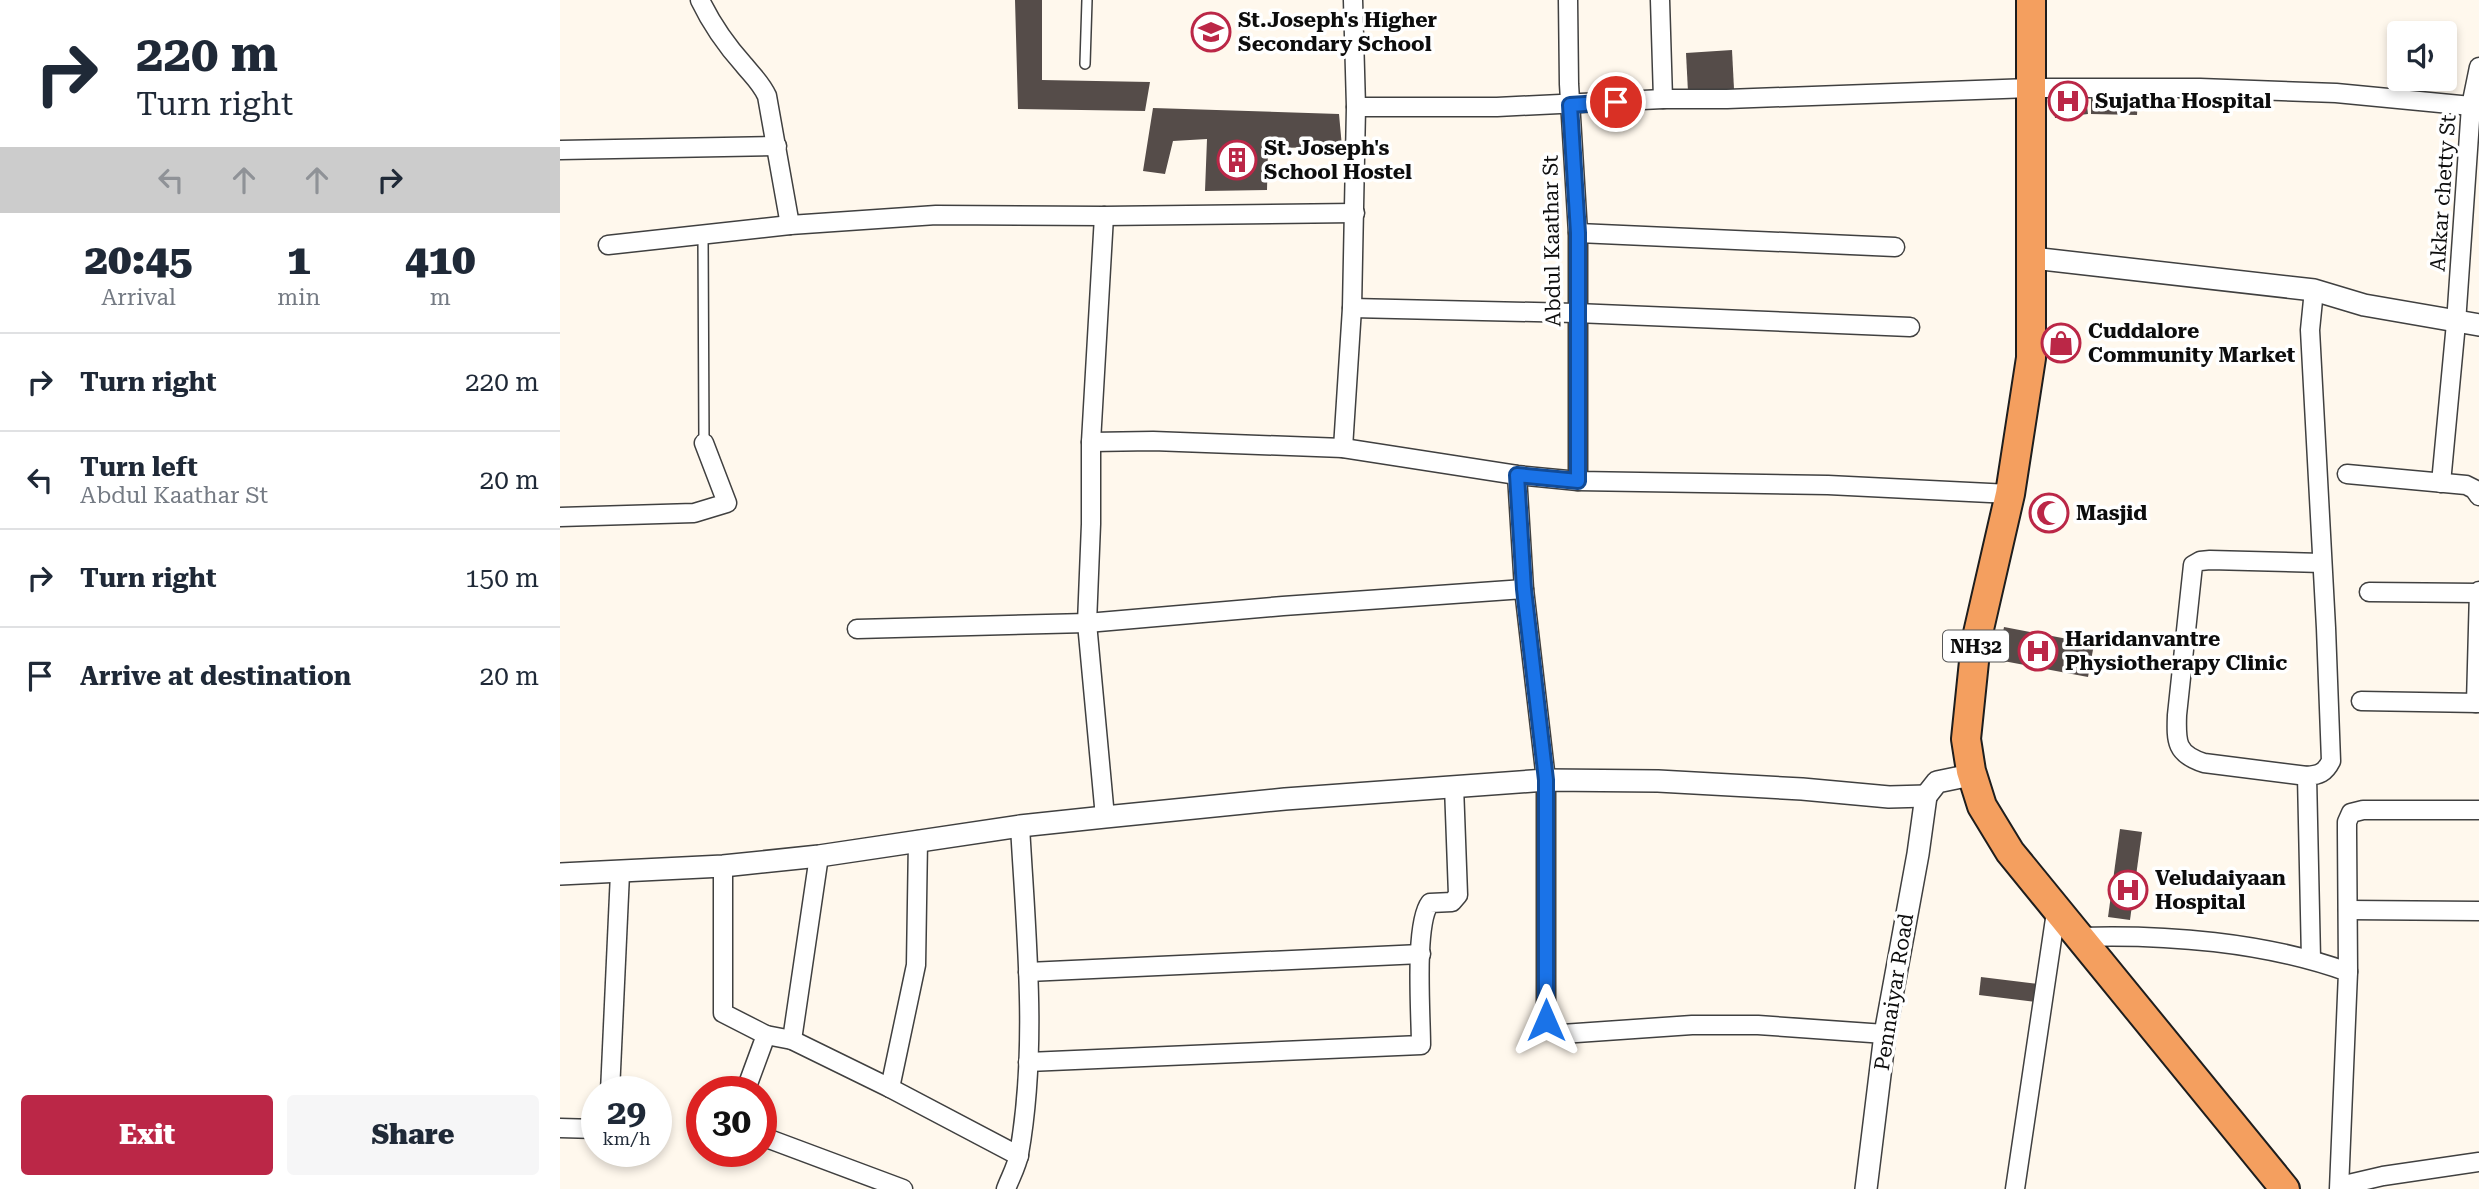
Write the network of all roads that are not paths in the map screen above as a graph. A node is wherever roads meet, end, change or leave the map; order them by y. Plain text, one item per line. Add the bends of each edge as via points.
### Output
1 (700, 0) edge
2 (1087, 0) edge
3 (1353, 0) edge
4 (1568, 0) edge
5 (1660, 0) edge
6 (2031, 0) edge
7 (1085, 64) dead end
8 (2479, 67) edge
9 (2030, 88) junction
10 (1663, 99) junction
11 (1570, 105) junction
12 (2472, 106) junction
13 (1356, 107) junction
14 (777, 146) junction
15 (560, 150) edge
16 (1355, 213) junction
17 (1104, 216) junction
18 (790, 225) junction
19 (1578, 233) junction
20 (703, 235) junction
21 (608, 245) dead end
22 (1895, 247) dead end
23 (2032, 258) junction
24 (2314, 290) junction
25 (1352, 308) junction
26 (1576, 313) junction
27 (2456, 323) junction
28 (2479, 326) edge
29 (1910, 327) dead end
30 (1091, 442) junction
31 (704, 443) joint
32 (1343, 448) junction
33 (2347, 474) dead end
34 (1517, 475) junction
35 (1578, 481) junction
36 (2441, 483) junction
37 (2010, 494) junction
38 (2479, 496) edge
39 (560, 517) edge
40 (2322, 563) junction
41 (1524, 589) junction
42 (2369, 592) dead end
43 (2479, 592) edge
44 (1087, 623) junction
45 (857, 629) dead end
46 (2361, 701) dead end
47 (2478, 703) edge
48 (1966, 739) junction
49 (2307, 776) junction
50 (1973, 777) junction
51 (1546, 780) junction
52 (1454, 786) junction
53 (1931, 789) junction
54 (2479, 810) edge
55 (1105, 817) junction
56 (1020, 826) junction
57 (918, 840) junction
58 (818, 856) junction
59 (723, 866) junction
60 (620, 873) junction
61 (560, 874) edge
62 (2348, 910) junction
63 (2479, 911) edge
64 (2056, 912) junction
65 (2077, 937) junction
66 (1421, 954) junction
67 (2311, 958) junction
68 (1028, 972) junction
69 (2348, 972) junction
70 (1885, 1034) junction
71 (766, 1035) junction
72 (792, 1040) junction
73 (1028, 1062) junction
74 (611, 1076) edge
75 (752, 1076) edge
76 (890, 1088) junction
77 (560, 1128) edge
78 (581, 1129) edge
79 (777, 1143) edge
80 (1019, 1156) junction
81 (2479, 1162) edge
82 (872, 1184) edge
83 (2339, 1187) edge
84 (903, 1189) edge
85 (1006, 1189) edge
86 (1866, 1189) edge
87 (2015, 1189) edge
88 (2284, 1189) edge

1 - 14 street via 768,96
2 - 7 lane
3 - 13 street
4 - 11 street, Abdul Kaathar St
5 - 10 street
6 - 9 highway, NH32
8 - 12 street, Akkar chetty St
9 - 10 street
9 - 12 street via 2263,88
9 - 23 highway, NH32
10 - 11 street
11 - 13 street
11 - 19 street, Abdul Kaathar St
12 - 27 street, Akkar chetty St
13 - 16 street
14 - 15 street
14 - 18 street
16 - 17 street
16 - 25 street
17 - 18 street via 936,215
17 - 30 street
18 - 20 street
19 - 22 street
19 - 26 street, Abdul Kaathar St
20 - 21 street
20 - 31 lane
23 - 24 street
23 - 37 highway, NH32 via 2031,358
24 - 27 street
24 - 40 street via 2310,330
25 - 26 street
25 - 32 street
26 - 29 street
26 - 35 street, Abdul Kaathar St
27 - 28 street
27 - 36 street, Akkar chetty St
30 - 32 street
30 - 44 street
31 - 39 street via 727,503 694,513
32 - 34 street
33 - 36 street
34 - 35 street
34 - 41 street
35 - 37 street via 1828,485
36 - 38 street via 2466,485
37 - 48 highway, NH32 via 1976,642
40 - 49 street via 2331,761 2327,770
40 - 49 street via 2210,560 2193,565 2177,715 2176,735 2188,758
41 - 44 street
41 - 51 street
42 - 43 street
43 - 47 street
44 - 45 street
44 - 55 street
46 - 47 street
48 - 50 highway, NH32
48 - 53 street
49 - 67 street
50 - 53 street
50 - 64 highway, NH32 via 1982,806 2010,852
51 - 52 street
51 - 53 street via 1658,781 1889,797
51 - 70 street via 1546,1020 1551,1030 1562,1034 1758,1025
52 - 55 street
52 - 66 street via 1458,895 1452,902 1430,903 1424,911
53 - 70 street, Pennaiyar Road
54 - 62 street via 2351,813 2347,822
55 - 56 street
56 - 57 street
56 - 68 street
57 - 58 street
57 - 76 street via 916,965
58 - 59 street
58 - 72 street
59 - 60 street
59 - 71 street via 723,1013
60 - 61 street
60 - 74 street
62 - 63 street
62 - 69 street
64 - 65 highway, NH32
64 - 87 street
65 - 67 street via 2137,935
65 - 88 highway, NH32
66 - 68 street
66 - 73 street via 1421,1045
67 - 69 street
68 - 73 street
69 - 83 street
70 - 86 street, Pennaiyar Road
71 - 72 street
71 - 75 street
72 - 76 street
73 - 80 street
76 - 80 street
77 - 78 street
79 - 82 street
80 - 85 street
81 - 83 street
82 - 84 street

